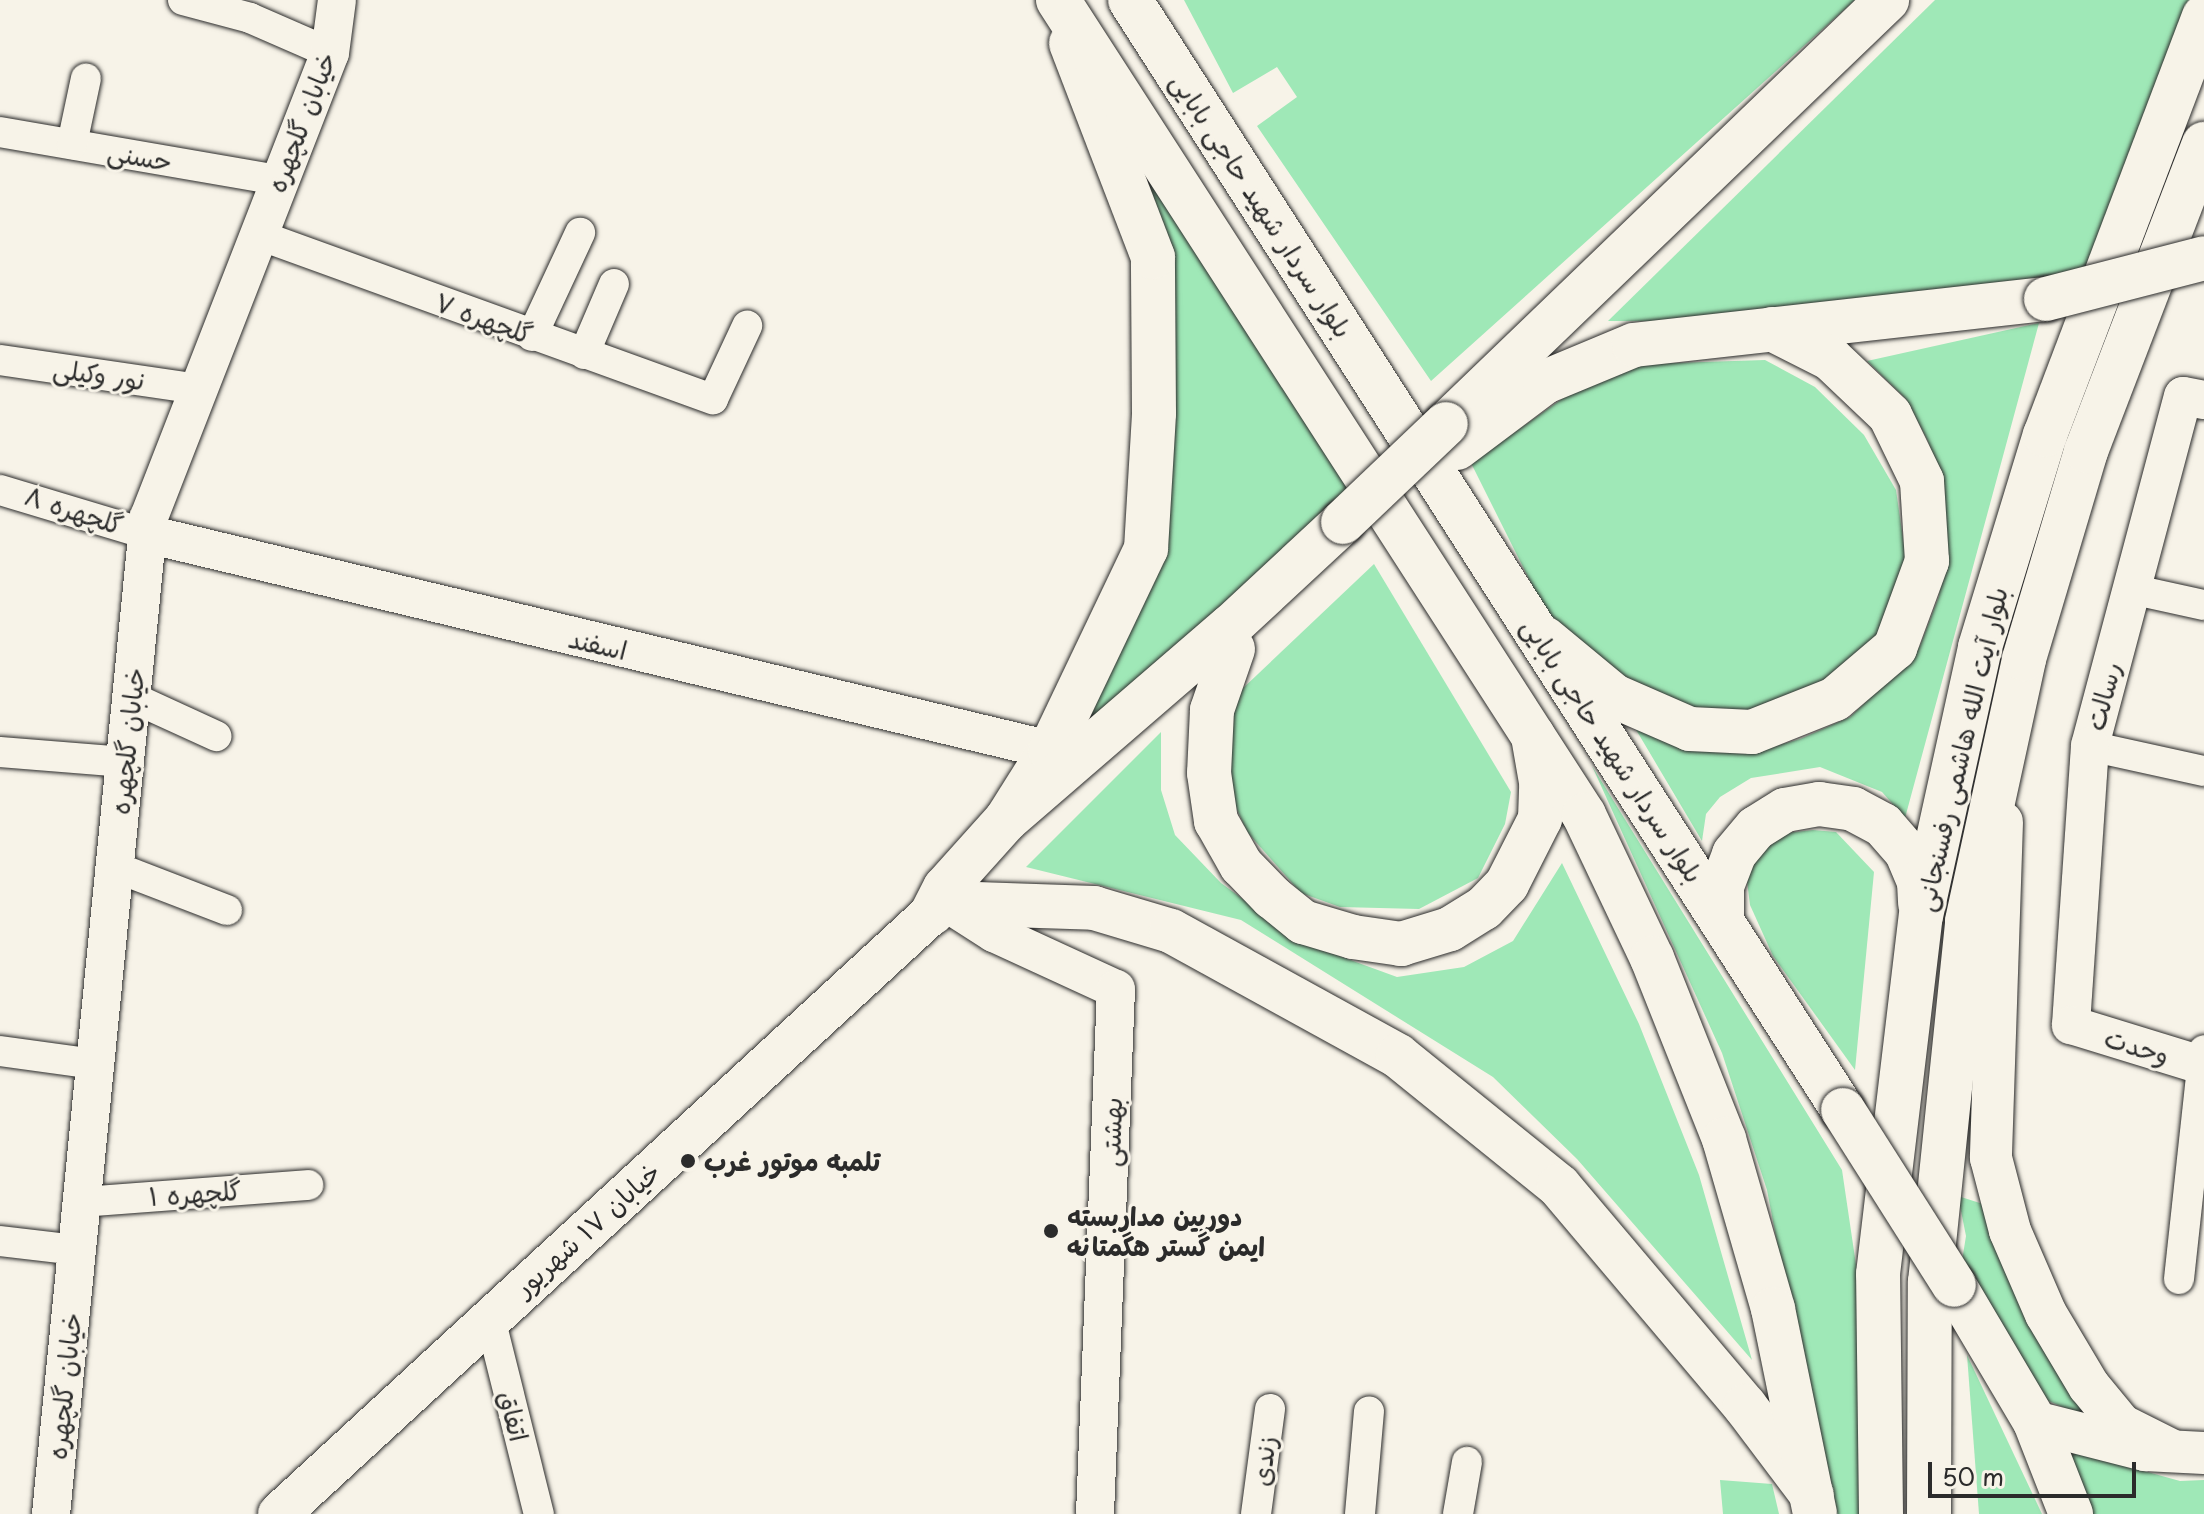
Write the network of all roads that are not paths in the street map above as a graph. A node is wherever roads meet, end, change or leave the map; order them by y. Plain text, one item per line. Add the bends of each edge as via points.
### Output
1 (183, 0) edge
2 (337, 0) edge
3 (1056, 0) edge
4 (1887, 0) edge
5 (1143, 11) edge
6 (2204, 16) edge
7 (330, 53) junction
8 (86, 78) dead end
9 (0, 132) edge
10 (72, 144) junction
11 (2204, 144) edge
12 (279, 180) junction
13 (580, 233) dead end
14 (256, 234) junction
15 (2204, 258) edge
16 (614, 284) dead end
17 (747, 326) dead end
18 (1772, 329) junction
19 (532, 336) junction
20 (584, 354) junction
21 (0, 360) edge
22 (198, 389) junction
23 (2204, 400) edge
24 (1451, 436) junction
25 (0, 490) edge
26 (1350, 530) junction
27 (147, 534) junction
28 (2131, 589) junction
29 (2204, 605) edge
30 (1535, 630) junction
31 (1233, 649) junction
32 (131, 697) junction
33 (216, 736) dead end
34 (1533, 736) junction
35 (2005, 744) junction
36 (2090, 746) junction
37 (1050, 750) junction
38 (0, 752) edge
39 (125, 762) junction
40 (2204, 771) edge
41 (1006, 820) junction
42 (115, 867) junction
43 (939, 908) junction
44 (227, 910) dead end
45 (1921, 916) junction
46 (1722, 920) junction
47 (2071, 1025) joint
48 (0, 1051) edge
49 (2203, 1061) edge
50 (95, 1064) junction
51 (308, 1185) dead end
52 (82, 1202) junction
53 (0, 1241) edge
54 (77, 1250) junction
55 (2179, 1279) dead end
56 (490, 1318) junction
57 (1270, 1409) dead end
58 (1369, 1411) dead end
59 (2035, 1422) junction
60 (2189, 1452) edge
61 (1467, 1462) dead end
62 (1814, 1505) edge
63 (51, 1514) edge
64 (279, 1514) edge
65 (539, 1514) edge
66 (1095, 1514) edge
67 (1256, 1514) edge
68 (1360, 1514) edge
69 (1458, 1514) edge
70 (1881, 1514) edge
71 (1929, 1514) edge
72 (2071, 1514) edge

1 - 7 street via 250,18
2 - 7 street, خیابان گلچهره
3 - 34 main road
3 - 37 main road via 1153,257 1154,413 1146,549
4 - 24 main road
5 - 30 main road, بلوار سردار شهید حاجی بابایی
6 - 45 main road, بلوار آیت الله هاشمی رفسنجانی via 2045,435 1980,647
7 - 12 street, خیابان گلچهره
8 - 10 street
9 - 10 street, حسنی
10 - 12 street, حسنی
11 - 35 main road, بلوار آیت الله هاشمی رفسنجانی via 2086,451 2024,659
12 - 14 street, خیابان گلچهره
13 - 19 street
14 - 19 street, گلچهره ۷
14 - 22 street, خیابان گلچهره
15 - 18 main road, bridge via 2046,299
16 - 20 street
17 - 20 street, گلچهره ۷ via 713,399
18 - 24 main road via 1634,345 1545,382
18 - 30 main road via 1831,359 1890,415 1922,481 1927,561 1895,648 1835,699 1752,732 1690,729 1614,696
19 - 20 street, گلچهره ۷
21 - 22 street, نور وکیلی
22 - 27 street, خیابان گلچهره
23 - 28 street, رسالت via 2183,396
24 - 26 main road, bridge
25 - 27 street, گلچهره ۸
26 - 31 main road
26 - 41 main road
27 - 32 street, خیابان گلچهره
27 - 37 street, اسفند
28 - 29 street
28 - 36 street, رسالت
30 - 46 main road, بلوار سردار شهید حاجی بابایی
31 - 34 main road via 1212,710 1209,773 1216,821 1241,865 1272,897 1303,922 1353,937 1401,944 1450,929 1484,908 1507,884 1540,819 1541,782
31 - 43 main road
32 - 33 street
32 - 39 street, خیابان گلچهره
34 - 62 main road via 1584,815 1724,1139 1773,1309
35 - 60 main road via 1990,1060 1991,1158 2010,1231 2046,1314 2089,1386 2121,1425
35 - 71 main road, بلوار آیت الله هاشمی رفسنجانی via 1967,921 1930,1282
36 - 40 street
36 - 47 street, رسالت
37 - 41 main road
38 - 39 street
39 - 42 street, خیابان گلچهره
41 - 43 main road via 945,888
42 - 44 street
42 - 50 street, خیابان گلچهره
43 - 56 main road, خیابان ۱۷ شهریور
43 - 62 main road via 1094,908 1171,931 1398,1056 1559,1186 1745,1406
43 - 66 street, بهشتی via 1116,989
45 - 46 main road via 1919,882 1906,851 1883,825 1853,809 1819,804 1785,810 1756,828 1734,854 1722,886
45 - 70 main road, بلوار آیت الله هاشمی رفسنجانی via 1878,1274
46 - 59 main road, بلوار سردار شهید حاجی بابایی, bridge
47 - 49 street, وحدت
48 - 50 street
49 - 55 street
50 - 52 street, خیابان گلچهره
51 - 52 street, گلچهره ۱
52 - 54 street, خیابان گلچهره
53 - 54 street
54 - 63 street, خیابان گلچهره
56 - 64 main road, خیابان ۱۷ شهریور
56 - 65 street, اتفاق
57 - 67 street, زندی
58 - 68 street
59 - 60 main road via 2145,1450
59 - 72 main road, بلوار سردار شهید حاجی بابایی
61 - 69 street

